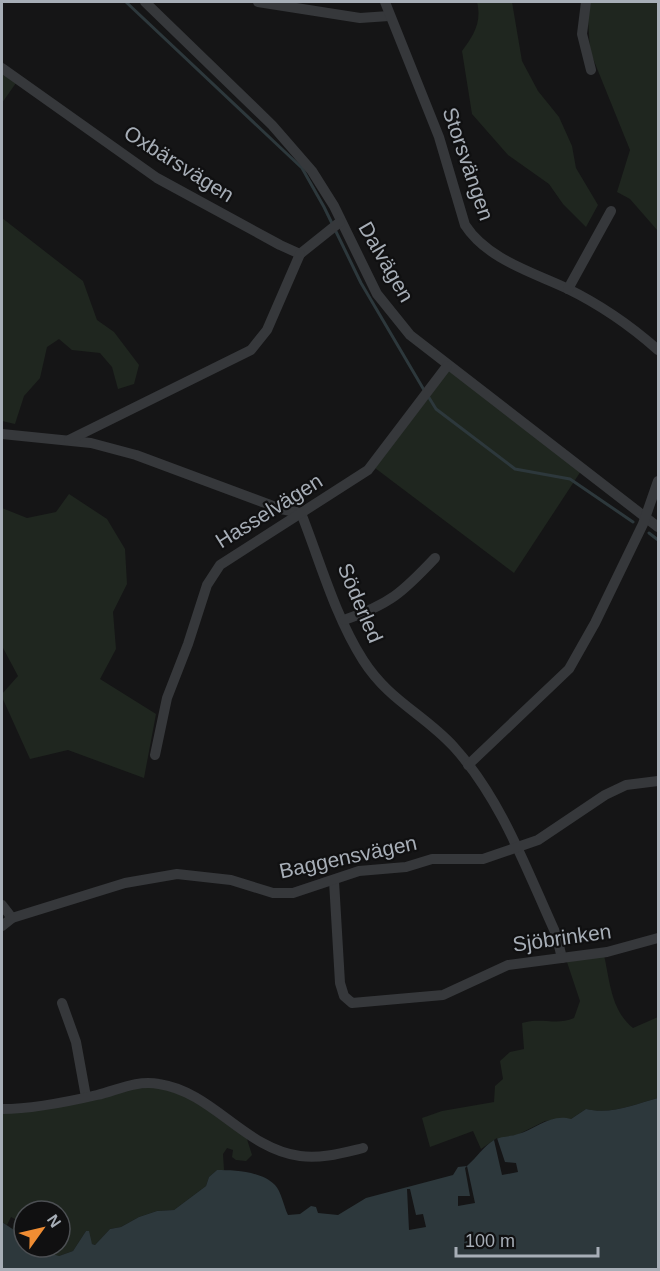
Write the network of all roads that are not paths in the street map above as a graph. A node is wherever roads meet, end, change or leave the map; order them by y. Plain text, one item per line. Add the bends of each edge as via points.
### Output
1 (145, 2) edge
2 (258, 2) edge
3 (385, 2) edge
4 (586, 2) edge
5 (389, 15) junction
6 (2, 68) edge
7 (591, 70) dead end
8 (611, 211) dead end
9 (340, 222) junction
10 (300, 254) junction
11 (568, 289) junction
12 (658, 350) edge
13 (447, 366) junction
14 (2, 434) edge
15 (69, 440) junction
16 (658, 481) edge
17 (302, 513) junction
18 (646, 517) junction
19 (658, 527) edge
20 (435, 558) dead end
21 (344, 620) junction
22 (155, 755) dead end
23 (468, 765) junction
24 (658, 781) edge
25 (517, 849) junction
26 (334, 881) junction
27 (2, 905) edge
28 (12, 918) junction
29 (2, 927) edge
30 (658, 938) edge
31 (562, 958) junction
32 (62, 1003) dead end
33 (86, 1097) junction
34 (2, 1109) edge
35 (363, 1148) dead end

1 - 9 street, Dalvägen via 291,144 334,206
2 - 5 street via 360,18
3 - 5 street, Storsvängen
4 - 7 street via 582,34
5 - 11 street, Storsvängen via 439,137 471,235 518,267
6 - 10 street, Oxbärsvägen via 192,200
8 - 11 street
9 - 10 street
9 - 13 street, Dalvägen via 386,307 410,335
10 - 15 street via 267,330 251,350
11 - 12 street, Storsvängen via 623,321
13 - 17 street, Hasselvägen via 368,470
13 - 18 street, Dalvägen
14 - 15 street
15 - 17 street via 136,455 281,509
16 - 18 street
17 - 21 street, Söderled
17 - 22 street, Hasselvägen via 234,554 212,575 167,698
18 - 19 street, Dalvägen
18 - 23 street via 569,669
20 - 21 street via 397,597
21 - 23 street, Söderled via 362,659 383,687 447,740
23 - 25 street, Söderled via 494,802
24 - 25 street, Baggensvägen via 626,785 605,795 538,840
25 - 26 street, Baggensvägen via 483,859 432,858 406,867 359,871
25 - 31 street, Söderled via 556,934
26 - 28 street, Baggensvägen via 283,894 231,879 177,874 125,883
26 - 31 street, Sjöbrinken via 340,983 344,996 352,1003 443,995 508,965
27 - 28 street
28 - 29 street, Baggensvägen
30 - 31 street, Sjöbrinken via 607,952
32 - 33 street via 76,1042
33 - 34 street
33 - 35 street via 126,1085 158,1083 190,1092 274,1149 299,1156 323,1156

